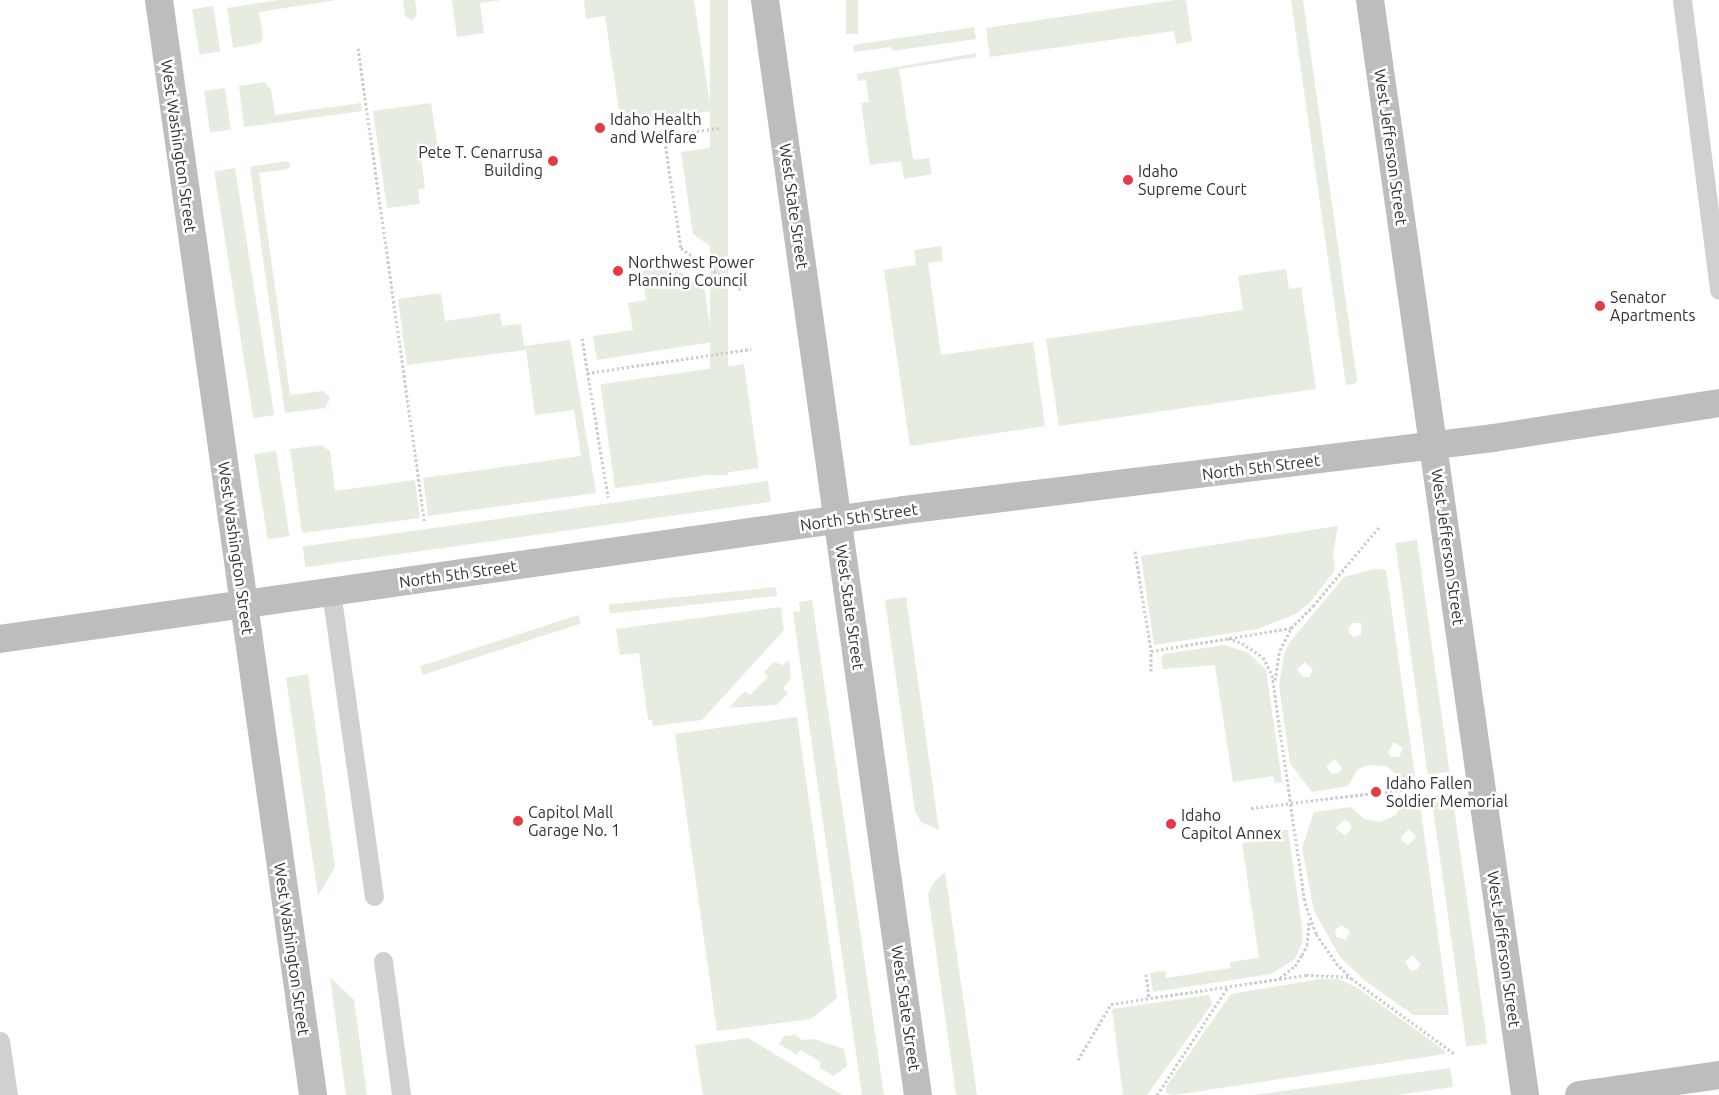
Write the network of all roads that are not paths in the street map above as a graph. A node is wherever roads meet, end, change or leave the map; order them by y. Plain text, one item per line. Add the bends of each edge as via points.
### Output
1 (159, 0) edge
2 (765, 0) edge
3 (1370, 0) edge
4 (1682, 0) edge
5 (1719, 290) edge
6 (1719, 403) edge
7 (1433, 444) junction
8 (838, 520) junction
9 (332, 591) junction
10 (244, 604) junction
11 (0, 639) edge
12 (374, 896) dead end
13 (383, 961) dead end
14 (0, 1041) edge
15 (1719, 1075) edge
16 (8, 1095) edge
17 (313, 1095) edge
18 (401, 1095) edge
19 (918, 1095) edge
20 (1525, 1095) edge
21 (1579, 1095) edge

1 - 10 street, West Washington Street
2 - 8 street, West State Street
3 - 7 street, West Jefferson Street
4 - 5 lane
6 - 7 street, North 5th Street via 1493,438
7 - 8 street, North 5th Street
7 - 20 street, West Jefferson Street
8 - 9 street, North 5th Street
8 - 19 street, West State Street
9 - 10 street, North 5th Street
9 - 12 lane
10 - 11 street, North 5th Street
10 - 17 street, West Washington Street
13 - 18 lane
14 - 16 lane
15 - 21 street

